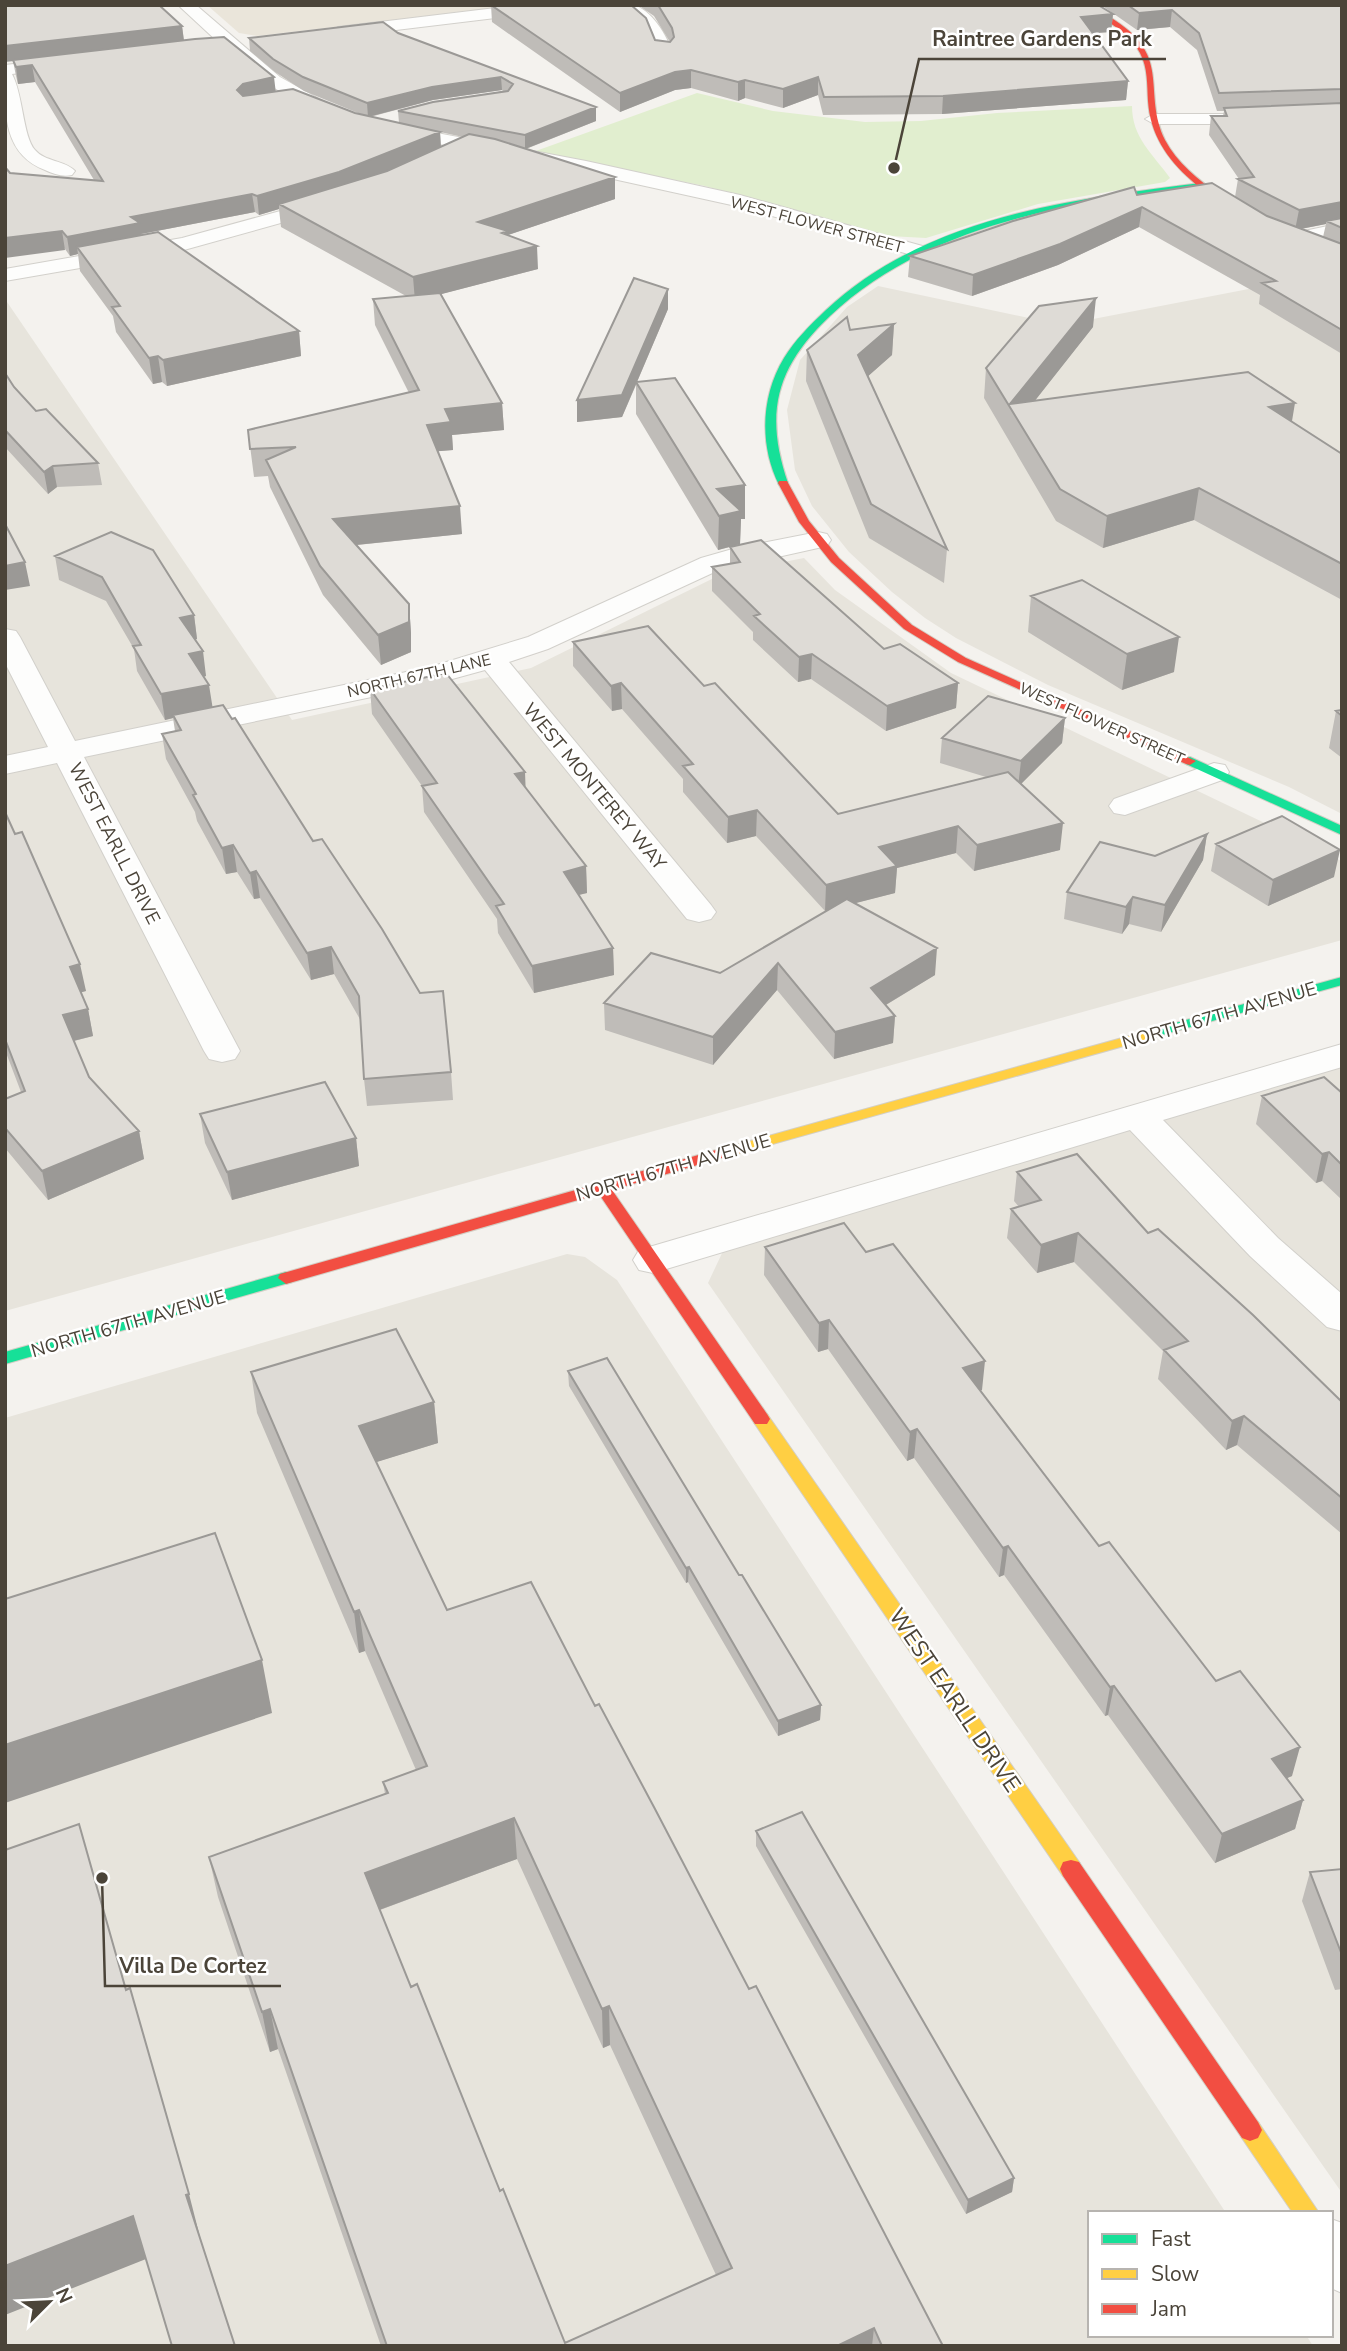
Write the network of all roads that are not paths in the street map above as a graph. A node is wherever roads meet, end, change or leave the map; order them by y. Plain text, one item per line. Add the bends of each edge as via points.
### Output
1 (187, 5) edge
2 (562, 5) edge
3 (623, 5) edge
4 (1086, 5) edge
5 (431, 21) junction
6 (324, 33) edge
7 (453, 38) dead end
8 (257, 41) edge
9 (231, 44) junction
10 (204, 47) edge
11 (664, 53) edge
12 (85, 61) edge
13 (5, 70) edge
14 (5, 77) edge
15 (297, 97) junction
16 (274, 102) edge
17 (407, 114) edge
18 (1342, 114) edge
19 (1154, 118) junction
20 (362, 122) junction
21 (471, 146) junction
22 (444, 158) edge
23 (65, 171) dead end
24 (1201, 185) junction
25 (346, 198) edge
26 (1228, 205) edge
27 (1342, 229) edge
28 (1283, 234) joint
29 (1315, 248) edge
30 (919, 251) junction
31 (5, 275) edge
32 (818, 541) junction
33 (6, 637) edge
34 (491, 660) junction
35 (68, 751) junction
36 (5, 765) edge
37 (1214, 772) junction
38 (1125, 806) dead end
39 (1342, 831) edge
40 (699, 912) dead end
41 (1342, 981) edge
42 (222, 1051) dead end
43 (1342, 1055) edge
44 (1136, 1115) junction
45 (603, 1187) junction
46 (653, 1260) junction
47 (1342, 1317) edge
48 (5, 1358) edge
49 (1306, 2211) edge

1 - 9 street, WEST FLOWER STREET
2 - 5 street
3 - 11 street via 662,40
4 - 19 street via 1141,47 1150,65
5 - 6 street
5 - 7 street
8 - 9 street
9 - 10 street
9 - 15 street, WEST FLOWER STREET
12 - 13 street
14 - 23 street via 26,153
15 - 16 street
15 - 20 street, WEST FLOWER STREET
17 - 20 street
18 - 19 street
19 - 24 street via 1169,155
20 - 21 street, WEST FLOWER STREET
21 - 22 street
21 - 30 street, WEST FLOWER STREET via 740,201
24 - 26 street
24 - 30 street via 1066,205
25 - 31 street via 184,244
27 - 28 street
28 - 29 street
30 - 32 street, WEST FLOWER STREET via 849,291 807,327 773,379 769,440 776,468 790,501
32 - 34 street, NORTH 67TH LANE via 709,564
32 - 37 street, WEST FLOWER STREET via 910,628 962,660
33 - 35 street, WEST EARLL DRIVE
34 - 35 street, NORTH 67TH LANE
34 - 40 street, WEST MONTEREY WAY
35 - 36 street, NORTH 67TH LANE
35 - 42 street, WEST EARLL DRIVE
37 - 38 street
37 - 39 street, WEST FLOWER STREET
41 - 45 street, NORTH 67TH AVENUE
43 - 44 street
44 - 46 street
44 - 47 street via 1264,1247
45 - 46 street, WEST EARLL DRIVE
45 - 48 street, NORTH 67TH AVENUE
46 - 49 street, WEST EARLL DRIVE

